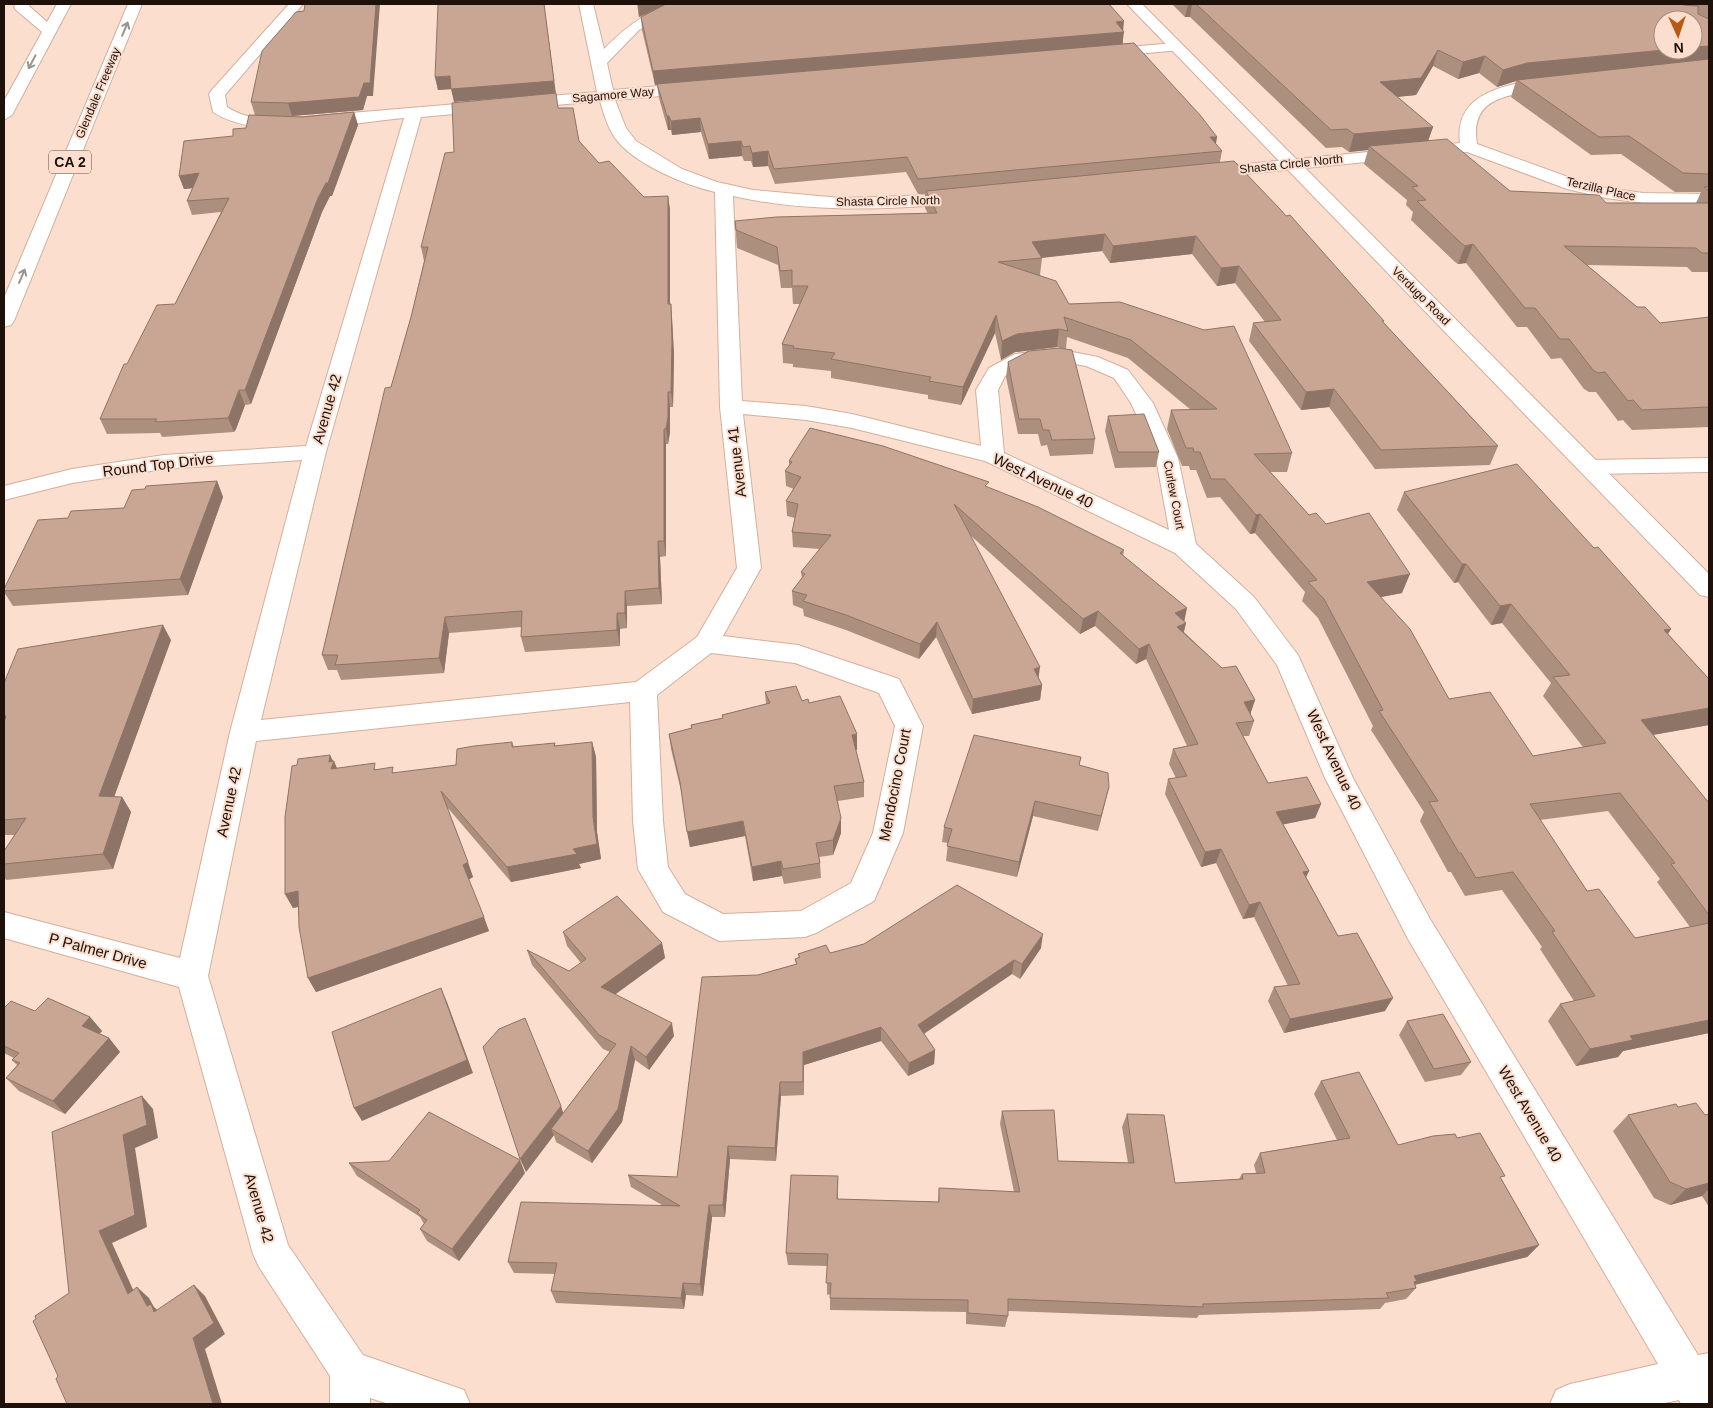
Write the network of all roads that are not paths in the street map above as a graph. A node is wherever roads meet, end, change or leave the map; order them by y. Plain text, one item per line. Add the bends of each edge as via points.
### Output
1 (23, 4) edge
2 (64, 4) edge
3 (135, 4) edge
4 (296, 4) edge
5 (586, 4) edge
6 (682, 4) edge
7 (1134, 4) edge
8 (49, 31) junction
9 (1175, 46) junction
10 (1086, 54) edge
11 (599, 62) junction
12 (1561, 83) edge
13 (713, 86) edge
14 (605, 96) junction
15 (414, 113) junction
16 (4, 115) edge
17 (1469, 147) junction
18 (1290, 164) junction
19 (1192, 174) edge
20 (724, 190) junction
21 (978, 196) edge
22 (1709, 199) edge
23 (4, 321) edge
24 (731, 407) junction
25 (315, 452) junction
26 (993, 456) junction
27 (1709, 465) edge
28 (1590, 467) junction
29 (4, 493) edge
30 (1184, 547) junction
31 (1709, 589) edge
32 (706, 643) junction
33 (643, 691) junction
34 (244, 732) junction
35 (4, 925) edge
36 (192, 976) junction
37 (1701, 1385) edge
38 (350, 1388) edge
39 (450, 1404) edge
40 (1570, 1404) edge

1 - 8 main road via 21,7
2 - 8 main road
23 -> 3 main road, Glendale Freeway / CA 2
4 - 15 main road, Sagamore Way via 217,94 219,109 232,118 252,124
5 - 11 main road
6 - 11 main road via 634,27
7 - 9 main road, Verdugo Road
8 -> 16 main road
9 - 10 main road
9 - 18 main road, Verdugo Road
11 - 14 main road, Shasta Circle North
12 - 17 main road via 1493,94 1475,108 1468,126
13 - 14 main road, Sagamore Way
14 - 15 main road, Sagamore Way
14 - 20 main road, Shasta Circle North via 624,139 661,167
15 - 25 main road, Avenue 42
17 - 18 main road, Shasta Circle North
17 - 22 main road, Terzilla Place via 1573,185 1606,193 1643,198
18 - 19 main road, Shasta Circle North
18 - 28 main road, Verdugo Road
20 - 21 main road, Shasta Circle North via 806,202 930,201
20 - 24 main road, Avenue 41
24 - 26 main road, West Avenue 40 via 806,413 852,421
24 - 32 main road, Avenue 41 via 749,568
25 - 29 main road, Round Top Drive via 164,462 72,476
25 - 34 main road, Avenue 42
26 - 30 main road, West Avenue 40
26 - 30 main road, Curlew Court via 987,390 996,372 1022,358 1057,355 1091,361 1121,374 1142,402 1167,458
27 - 28 main road
28 - 31 main road, Verdugo Road
30 - 37 main road, West Avenue 40 via 1245,603 1289,662 1340,778 1419,929
32 - 33 main road, Avenue 41
32 - 33 main road, Mendocino Court via 798,654 889,686 910,726 888,833 863,892 805,924 719,928 674,903 653,868
33 - 34 main road
34 - 36 main road, Avenue 42
35 - 36 main road, P Palmer Drive
36 - 38 main road, Avenue 42 via 272,1254
37 - 40 main road
38 - 39 main road, Avenue 42

